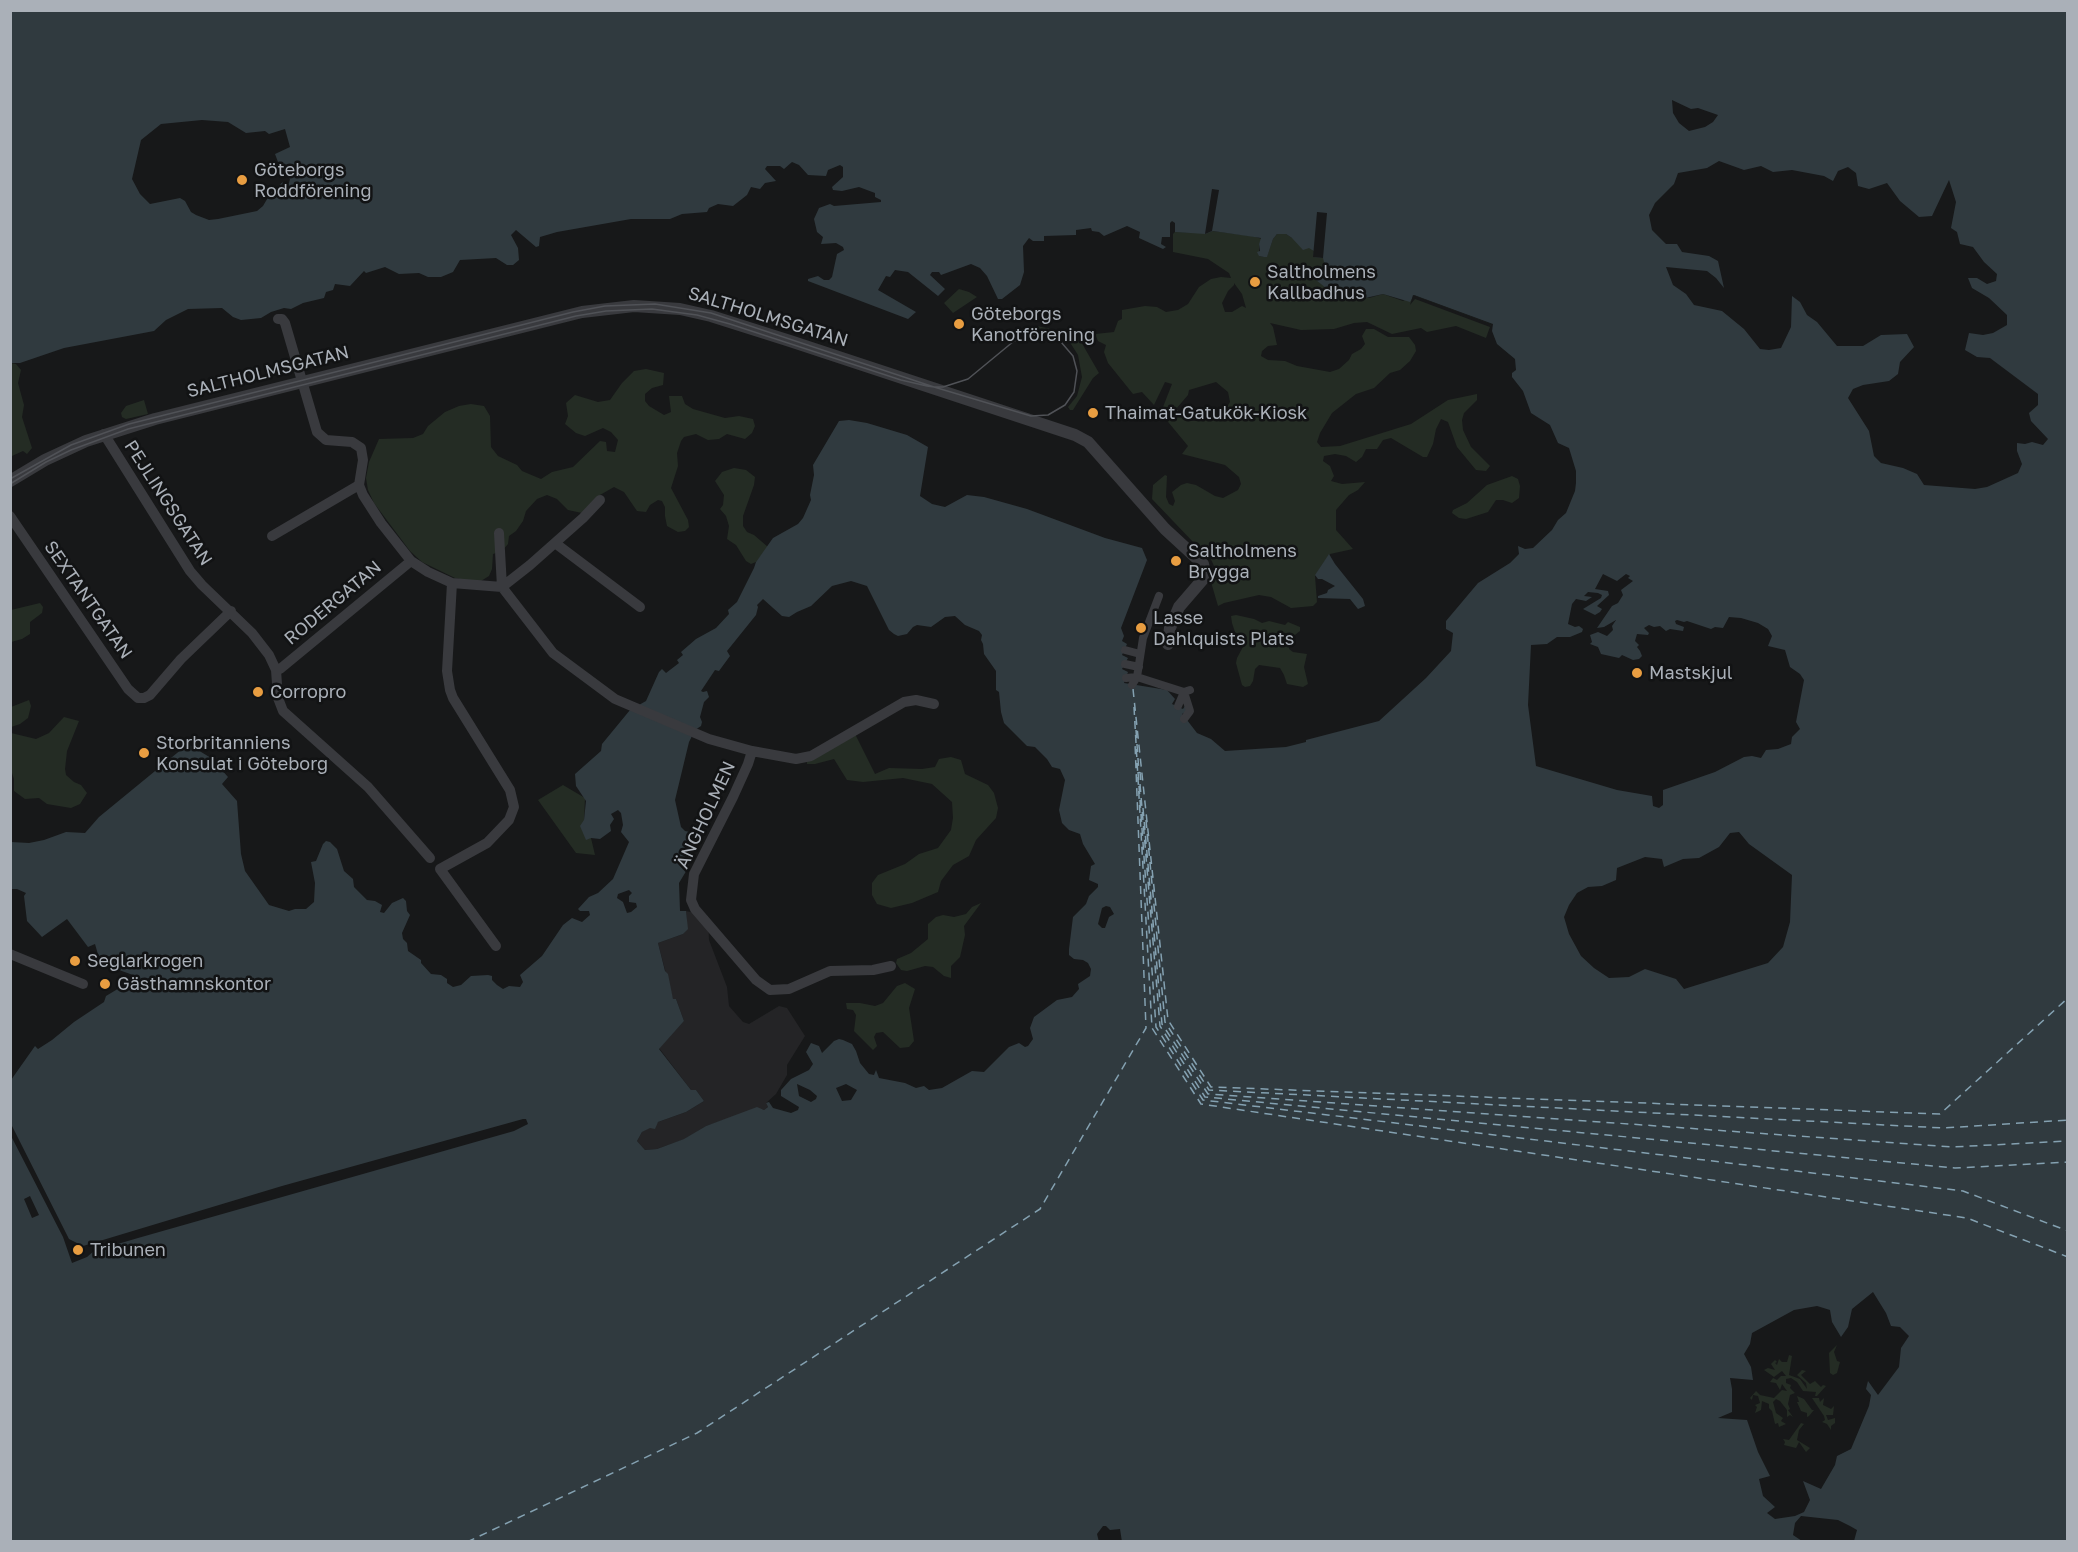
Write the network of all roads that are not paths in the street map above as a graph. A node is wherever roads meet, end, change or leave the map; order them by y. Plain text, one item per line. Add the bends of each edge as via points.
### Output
1 (278, 319) dead end
2 (303, 382) junction
3 (104, 434) junction
4 (10, 482) edge
5 (359, 484) junction
6 (600, 500) dead end
7 (10, 516) edge
8 (499, 533) dead end
9 (272, 536) dead end
10 (555, 543) junction
11 (411, 561) junction
12 (452, 583) junction
13 (502, 587) junction
14 (1159, 596) dead end
15 (640, 607) dead end
16 (231, 611) junction
17 (1168, 644) dead end
18 (1125, 650) dead end
19 (1140, 654) junction
20 (1125, 664) dead end
21 (1138, 667) junction
22 (276, 670) junction
23 (1137, 677) junction
24 (1126, 678) dead end
25 (1132, 685) dead end
26 (1187, 691) junction
27 (934, 704) dead end
28 (1178, 706) dead end
29 (1185, 719) dead end
30 (752, 751) junction
31 (430, 858) dead end
32 (496, 946) dead end
33 (10, 954) edge
34 (891, 966) dead end
35 (83, 984) dead end

1 - 2 street via 285,323
2 - 3 street, SALTHOLMSGATAN
2 - 5 street via 320,435 361,448
2 - 17 street, SALTHOLMSGATAN via 605,308 680,309 731,322 1088,442 1170,534 1203,564 1204,578 1179,607
3 - 4 street, SALTHOLMSGATAN via 45,460
3 - 16 street, PEJLINGSGATAN via 190,571
5 - 9 street
5 - 11 street via 367,503
6 - 10 street
7 - 16 street, SEXTANTGATAN via 128,689 141,699 150,695
8 - 13 street
10 - 13 street
10 - 15 street
11 - 12 street
11 - 22 street, RODERGATAN
12 - 13 street
12 - 32 street via 447,671 450,690 510,790 514,807 509,820 487,843 440,869
13 - 30 street, ÄNGHOLMEN via 560,659 615,699 709,739
14 - 19 street
16 - 22 street, PEJLINGSGATAN via 263,645
18 - 19 street
19 - 21 street
20 - 21 street
21 - 23 street
22 - 31 street, PEJLINGSGATAN via 283,711 368,787
23 - 24 street
23 - 25 street
23 - 26 street via 1154,685
26 - 28 street
26 - 29 street via 1190,711
27 - 30 street, ÄNGHOLMEN via 904,702 811,756
30 - 34 street, ÄNGHOLMEN via 694,874 695,909 756,980 770,990 789,989 830,971
33 - 35 street

